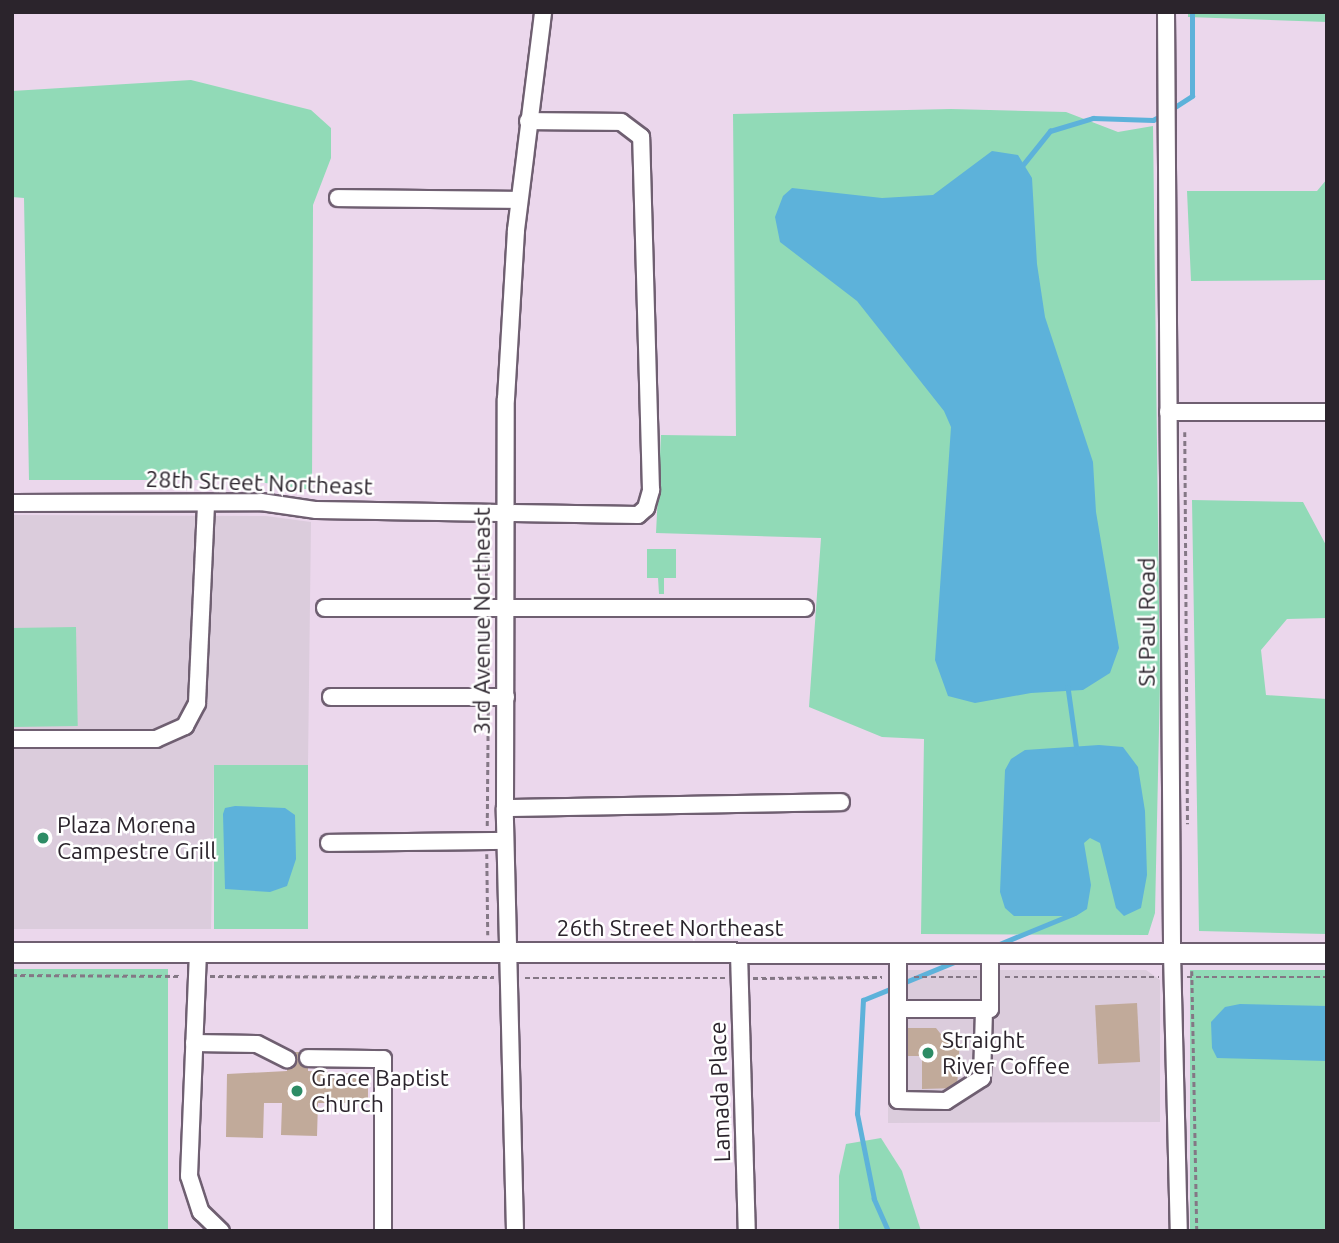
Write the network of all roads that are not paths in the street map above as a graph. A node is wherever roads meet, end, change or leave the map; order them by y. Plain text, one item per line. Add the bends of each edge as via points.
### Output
1 (543, 12) edge
2 (1166, 12) edge
3 (528, 121) junction
4 (338, 198) dead end
5 (519, 200) junction
6 (1168, 412) junction
7 (1327, 412) edge
8 (12, 503) edge
9 (206, 503) junction
10 (504, 509) junction
11 (325, 608) dead end
12 (505, 608) junction
13 (805, 608) dead end
14 (331, 697) dead end
15 (506, 697) junction
16 (12, 739) edge
17 (841, 802) dead end
18 (505, 808) junction
19 (505, 841) junction
20 (329, 843) dead end
21 (12, 952) edge
22 (198, 952) junction
23 (498, 953) junction
24 (739, 953) junction
25 (898, 953) junction
26 (990, 953) junction
27 (1172, 953) junction
28 (1327, 953) edge
29 (898, 1009) junction
30 (984, 1009) junction
31 (194, 1043) junction
32 (308, 1058) dead end
33 (287, 1059) dead end
34 (221, 1231) edge
35 (383, 1231) edge
36 (515, 1231) edge
37 (747, 1231) edge
38 (1179, 1231) edge

1 - 3 street, 3rd Avenue Northeast
2 - 6 street, St Paul Road
3 - 5 street, 3rd Avenue Northeast
3 - 10 street, 28th Street Northeast via 621,122 641,137 651,490 646,508 624,517 526,515
4 - 5 street
5 - 10 street, 3rd Avenue Northeast
6 - 7 street
6 - 27 street, St Paul Road
8 - 9 street, 28th Street Northeast
9 - 10 street, 28th Street Northeast via 261,502 316,510
9 - 16 street via 197,703 185,726 156,739
10 - 12 street, 3rd Avenue Northeast
11 - 12 street
12 - 13 street
12 - 15 street, 3rd Avenue Northeast
14 - 15 street
15 - 18 street, 3rd Avenue Northeast
17 - 18 street
18 - 19 street, 3rd Avenue Northeast
19 - 20 street
19 - 23 street, 3rd Avenue Northeast
21 - 22 main road, 26th Street Northeast
22 - 23 main road, 26th Street Northeast
22 - 31 street
23 - 24 main road, 26th Street Northeast
23 - 36 street, 3rd Avenue Northeast via 507,978
24 - 25 main road, 26th Street Northeast
24 - 37 street, Lamada Place
25 - 26 main road, 26th Street Northeast
25 - 29 street
26 - 27 main road, 26th Street Northeast
26 - 30 street via 990,1009
27 - 28 main road, 26th Street Northeast
27 - 38 street, St Paul Road
29 - 30 street
29 - 30 street via 898,1100 946,1101 982,1078
31 - 33 street via 257,1044
31 - 34 street via 189,1177 201,1212
32 - 35 street via 383,1059

